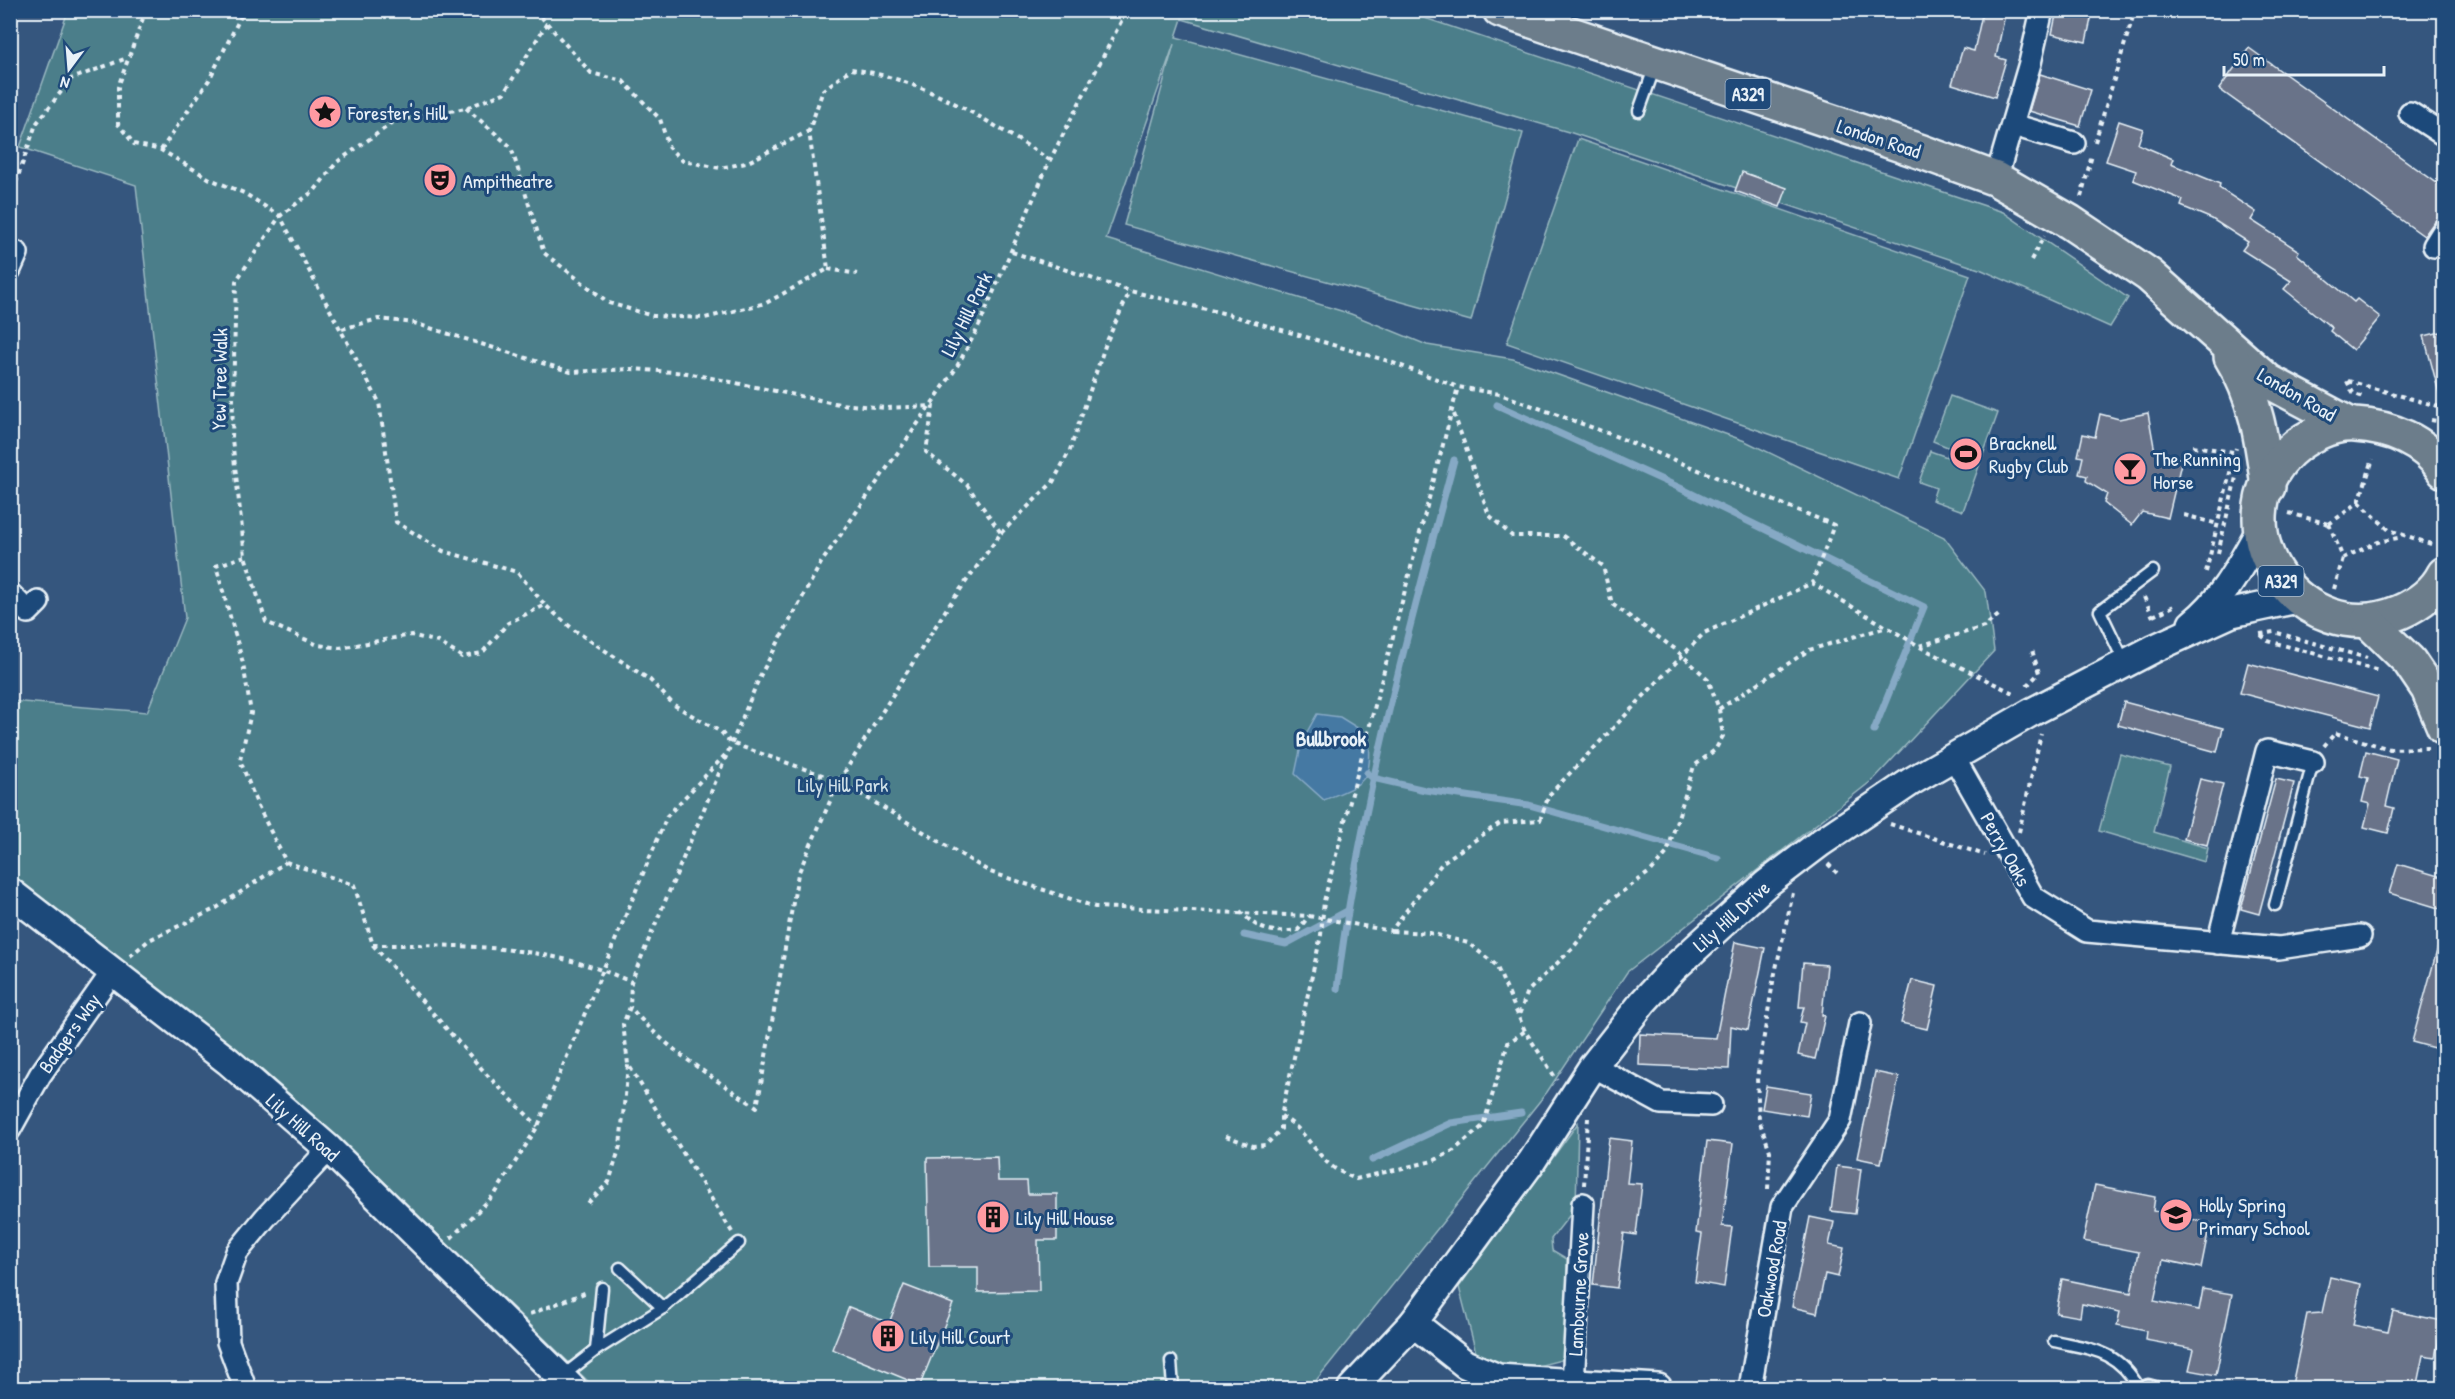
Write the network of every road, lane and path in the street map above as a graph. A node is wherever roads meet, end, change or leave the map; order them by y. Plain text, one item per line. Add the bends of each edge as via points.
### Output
1 (146, 10) edge
2 (244, 10) edge
3 (535, 10) edge
4 (1127, 10) edge
5 (1500, 10) edge
6 (2042, 10) edge
7 (2135, 10) edge
8 (547, 22) junction
9 (127, 58) junction
10 (1656, 63) junction
11 (466, 108) junction
12 (1639, 111) dead end
13 (2410, 113) dead end
14 (2013, 125) junction
15 (809, 131) junction
16 (2445, 135) edge
17 (2074, 143) dead end
18 (161, 150) junction
19 (1050, 160) junction
20 (1996, 179) junction
21 (10, 200) edge
22 (2080, 203) dead end
23 (280, 216) junction
24 (2048, 228) dead end
25 (1012, 252) junction
26 (2031, 260) dead end
27 (828, 269) junction
28 (857, 274) dead end
29 (1130, 291) junction
30 (342, 329) junction
31 (2219, 339) junction
32 (1458, 387) junction
33 (933, 406) junction
34 (2445, 408) edge
35 (2351, 409) junction
36 (1453, 412) junction
37 (2432, 444) edge
38 (2238, 445) dead end
39 (2193, 446) dead end
40 (2233, 452) junction
41 (2373, 459) dead end
42 (2445, 471) edge
43 (2268, 487) junction
44 (2232, 496) dead end
45 (2359, 502) junction
46 (2184, 515) dead end
47 (2275, 521) junction
48 (2218, 524) junction
49 (2329, 524) junction
50 (1001, 532) junction
51 (2403, 536) junction
52 (245, 556) junction
53 (2217, 557) dead end
54 (2343, 558) junction
55 (2153, 571) dead end
56 (2441, 576) edge
57 (2205, 577) dead end
58 (1812, 583) junction
59 (2138, 585) junction
60 (2333, 591) dead end
61 (10, 594) edge
62 (2298, 599) junction
63 (2179, 603) dead end
64 (545, 605) junction
65 (28, 613) dead end
66 (2001, 613) dead end
67 (2368, 621) junction
68 (1888, 627) junction
69 (2168, 643) junction
70 (2317, 644) dead end
71 (1919, 646) junction
72 (2031, 647) dead end
73 (1683, 656) junction
74 (2126, 663) junction
75 (2383, 673) dead end
76 (2025, 688) dead end
77 (2019, 696) dead end
78 (1719, 709) junction
79 (2039, 728) dead end
80 (2441, 737) edge
81 (731, 743) junction
82 (728, 751) junction
83 (1953, 756) junction
84 (2313, 762) junction
85 (839, 781) junction
86 (1882, 818) dead end
87 (2017, 842) dead end
88 (1990, 857) dead end
89 (286, 862) junction
90 (1794, 887) dead end
91 (10, 892) edge
92 (2276, 905) dead end
93 (1240, 911) junction
94 (1309, 916) junction
95 (1323, 920) junction
96 (1391, 931) junction
97 (2360, 936) dead end
98 (2218, 943) junction
99 (373, 945) junction
100 (603, 969) junction
101 (113, 971) junction
102 (631, 982) junction
103 (630, 1006) junction
104 (1519, 1015) junction
105 (1860, 1023) dead end
106 (1525, 1031) junction
107 (628, 1064) junction
108 (1593, 1066) junction
109 (1551, 1073) dead end
110 (1711, 1105) dead end
111 (1589, 1109) dead end
112 (1281, 1116) junction
113 (538, 1126) junction
114 (10, 1129) edge
115 (1226, 1137) dead end
116 (329, 1149) junction
117 (588, 1203) dead end
118 (1583, 1204) joint
119 (1780, 1219) junction
120 (739, 1243) joint
121 (436, 1254) junction
122 (620, 1268) dead end
123 (602, 1288) joint
124 (663, 1308) junction
125 (525, 1316) dead end
126 (1413, 1323) junction
127 (2054, 1341) dead end
128 (596, 1350) junction
129 (1171, 1361) dead end
130 (566, 1383) edge
131 (1590, 1386) edge
132 (245, 1389) edge
133 (1173, 1389) edge
134 (1352, 1389) edge
135 (1658, 1389) edge
136 (1750, 1389) edge
137 (2140, 1389) edge
138 (2159, 1389) edge

1 - 9 path
2 - 18 path via 209,80
3 - 8 path
4 - 19 path, Lily Hill Park
5 - 10 main road, London Road / A329
6 - 14 street
7 - 22 path
8 - 11 path, Yew Tree Walk via 504,93
8 - 15 path via 591,73 623,81 660,119 669,148 683,161 720,168 746,163
9 - 18 path via 118,87 118,124 134,144
9 - 21 path via 70,79 36,124
10 - 12 lane
10 - 20 main road, London Road / A329
11 - 23 path, Yew Tree Walk via 394,121 337,162 315,190
11 - 27 path via 511,147 544,253 609,303 653,316 705,318 766,303
13 - 16 street
14 - 17 street
14 - 20 street
15 - 19 path via 823,90 851,69 881,73 918,85
15 - 27 path
18 - 23 path
19 - 25 path, Lily Hill Park
20 - 31 main road, London Road / A329 via 2137,267
23 - 30 path
23 - 52 path, Yew Tree Walk via 236,281 232,439
24 - 26 path
25 - 29 path
25 - 33 path, Lily Hill Park via 978,328
27 - 28 path
29 - 32 path via 1227,314
29 - 50 path via 1106,343 1070,450 1053,482
30 - 33 path via 378,319 414,323 571,372 632,369 687,373 839,404
30 - 64 path via 379,402 396,522 444,551 517,572
31 - 35 main road, London Road / A329 via 2268,381
31 - 43 main road, London Road / A329 via 2247,385 2262,438
32 - 36 path
32 - 58 path via 1500,394 1610,434 1834,525
33 - 50 path via 926,452 967,485
33 - 81 path, Lily Hill Park via 821,563 760,676
34 - 35 path via 2347,381
35 - 37 main road, A329 via 2399,434
35 - 43 main road, A329 via 2300,441 2282,459
36 - 73 path via 1489,515 1512,536 1563,536 1603,566 1612,604
36 - 95 path via 1324,902
37 - 42 main road, A329
38 - 40 path
39 - 40 path
40 - 48 path
41 - 45 path
43 - 47 main road, A329 via 2261,509
44 - 53 path
45 - 49 path
45 - 51 path via 2389,530
46 - 48 path
47 - 49 path
47 - 62 main road, A329 via 2270,564
47 - 69 street, Lily Hill Drive via 2217,602
48 - 57 path
49 - 54 path
50 - 85 path via 947,608
51 - 54 path
51 - 56 path
52 - 64 path, Yew Tree Walk via 266,622 318,645 340,648 411,634 438,642 462,657 482,653 508,622
52 - 89 path via 216,566 243,663 251,713 240,760
54 - 60 path
55 - 59 lane
56 - 67 main road, A329 via 2413,607 2385,619
58 - 68 path
58 - 73 path via 1704,633
59 - 63 path via 2153,616
59 - 74 lane via 2100,611
61 - 65 street
62 - 67 main road, A329 via 2318,612
62 - 69 street, Lily Hill Drive via 2232,613
64 - 81 path via 574,630 650,680 674,705 721,732
66 - 71 path via 1984,627
67 - 80 main road via 2409,661 2428,689
68 - 71 path
68 - 78 path via 1809,650
69 - 74 street, Lily Hill Drive
70 - 75 path via 2274,632 2260,634 2268,641
71 - 77 path
72 - 76 path via 2039,673
73 - 78 path via 1708,679
73 - 96 path via 1549,795 1540,820 1500,823 1443,862
74 - 83 street, Lily Hill Drive
78 - 104 path via 1723,736 1715,750 1694,765 1667,853 1651,871 1608,902 1573,948 1528,991
79 - 87 path
80 - 84 path via 2390,749 2335,733
81 - 82 path, Lily Hill Park
81 - 85 path
82 - 100 path via 667,816
82 - 102 path, Lily Hill Park
83 - 98 street, Perry Oaks via 2033,897 2087,931
83 - 108 street, Lily Hill Drive via 1820,843 1766,884 1674,968
84 - 92 lane
84 - 98 street via 2268,751
85 - 93 path via 990,872 1095,907
85 - 103 path via 798,874 757,1107 652,1033
86 - 88 path
89 - 99 path via 354,885
89 - 101 path via 215,909 149,940
90 - 119 path via 1757,1078 1759,1120 1770,1151 1767,1209
91 - 101 street, Lily Hill Road
93 - 94 path
93 - 94 path via 1254,926 1276,933 1298,930
94 - 95 path
95 - 96 path
95 - 112 path
96 - 104 path via 1430,933 1468,943 1496,965
97 - 98 street, Perry Oaks via 2279,948
99 - 100 path via 501,946
99 - 113 path via 488,1076
100 - 102 path
100 - 113 path
101 - 114 street, Badgers Way via 40,1075
101 - 116 street, Lily Hill Road via 228,1060
102 - 103 path, Lily Hill Park
103 - 107 path, Lily Hill Park via 623,1024
104 - 106 path
105 - 119 street, Oakwood Road via 1840,1120 1782,1207
106 - 109 path
106 - 112 path via 1508,1043 1483,1126 1454,1151 1433,1161 1356,1179 1325,1161 1310,1140
107 - 117 path via 620,1146 609,1182
107 - 120 path, Lily Hill Park
108 - 110 street via 1661,1103
108 - 126 street, Lily Hill Drive via 1532,1161
111 - 118 path
112 - 115 path via 1281,1129 1266,1145 1253,1146
113 - 121 path via 495,1194
116 - 121 street, Lily Hill Road
116 - 132 street via 237,1252 226,1283 228,1342
118 - 131 street, Lambourne Grove
119 - 136 street, Oakwood Road
120 - 124 lane
121 - 130 street, Lily Hill Road
122 - 124 lane
123 - 125 path
123 - 128 lane
124 - 128 lane
126 - 131 street via 1465,1364 1485,1374
126 - 134 street
127 - 137 lane via 2117,1359
128 - 130 lane
129 - 133 lane
131 - 135 street
137 - 138 lane via 2148,1385

